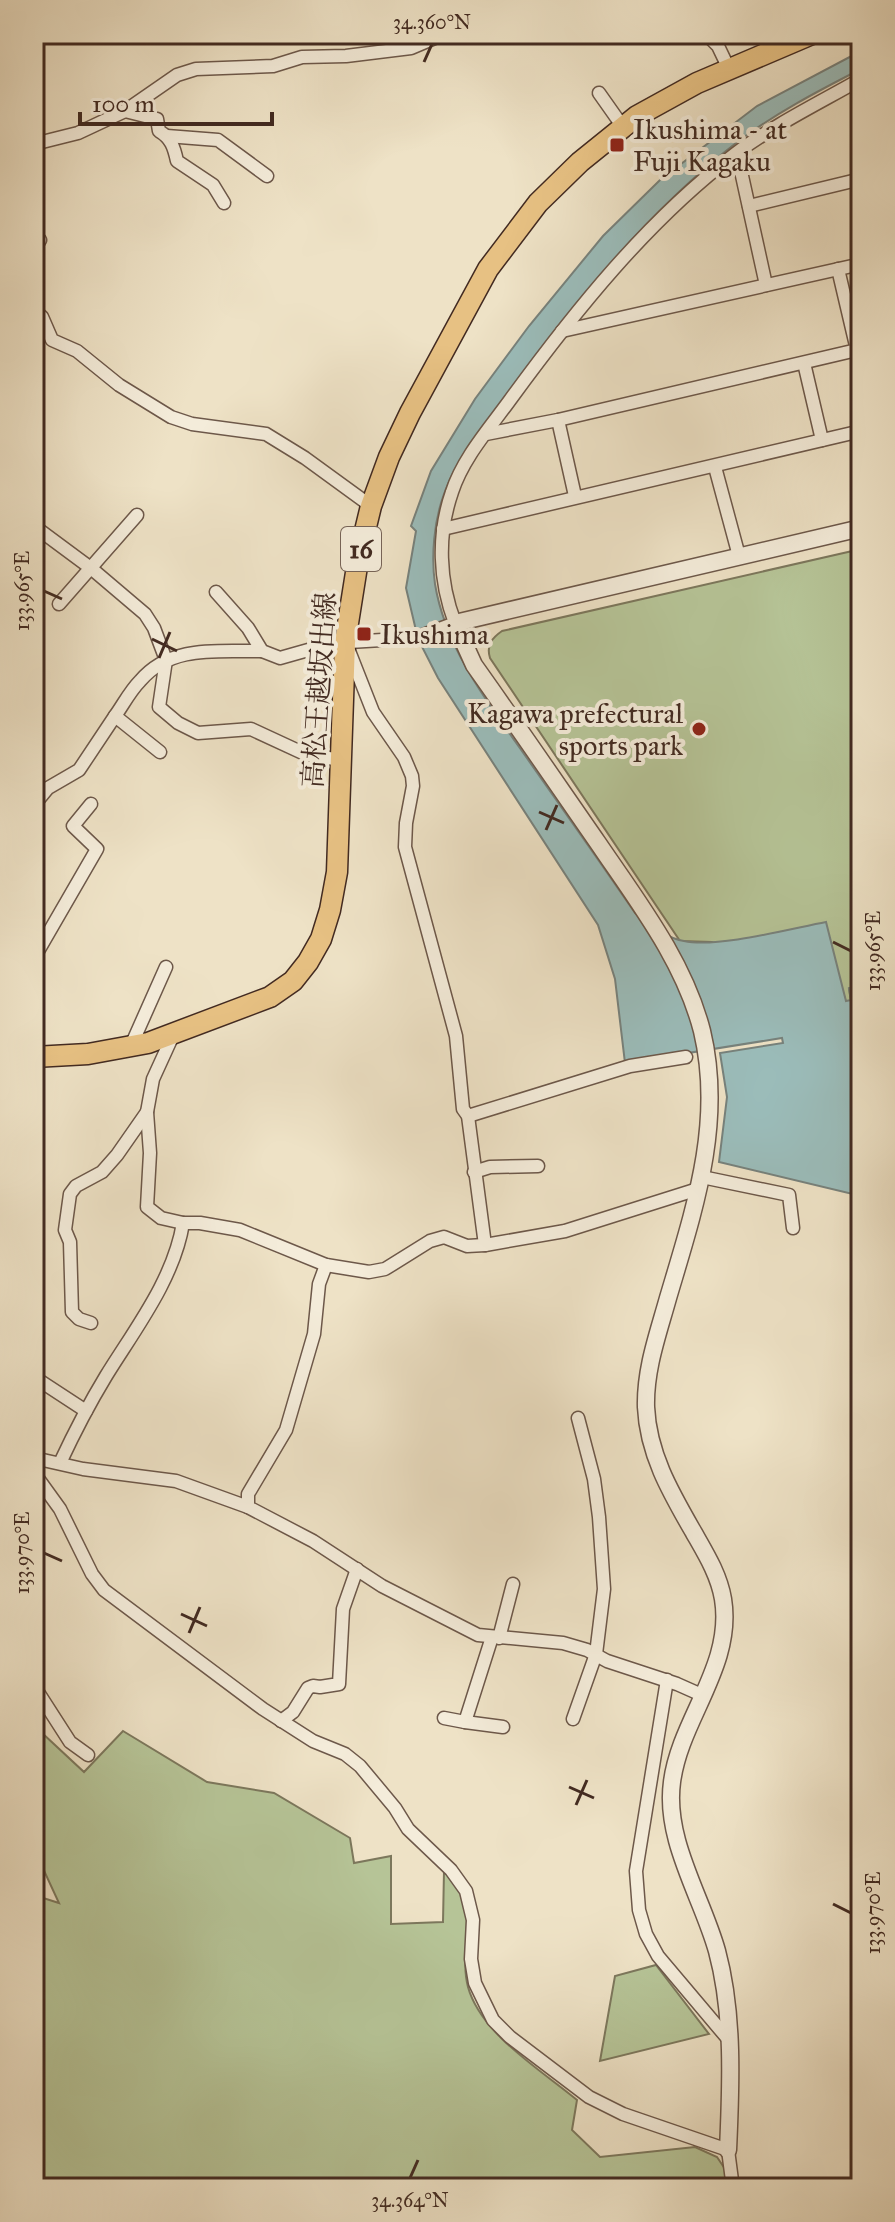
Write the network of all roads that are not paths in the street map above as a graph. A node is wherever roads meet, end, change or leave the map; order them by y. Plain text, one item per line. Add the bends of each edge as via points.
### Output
1 (444, 34) edge
2 (706, 34) edge
3 (812, 34) edge
4 (729, 69) junction
5 (861, 79) edge
6 (599, 93) dead end
7 (125, 111) junction
8 (623, 127) junction
9 (167, 136) junction
10 (34, 144) edge
11 (737, 153) junction
12 (267, 176) dead end
13 (861, 179) edge
14 (224, 203) dead end
15 (749, 206) junction
16 (34, 237) edge
17 (34, 250) edge
18 (861, 264) edge
19 (838, 269) junction
20 (766, 285) junction
21 (34, 310) edge
22 (562, 331) junction
23 (859, 349) edge
24 (804, 363) junction
25 (558, 420) junction
26 (861, 431) edge
27 (486, 434) junction
28 (822, 440) junction
29 (715, 467) junction
30 (575, 496) junction
31 (371, 506) junction
32 (137, 515) dead end
33 (34, 526) edge
34 (861, 528) edge
35 (443, 529) junction
36 (739, 556) junction
37 (92, 569) junction
38 (216, 592) dead end
39 (59, 604) dead end
40 (452, 625) junction
41 (345, 642) junction
42 (262, 651) junction
43 (166, 660) junction
44 (115, 716) junction
45 (160, 752) dead end
46 (340, 760) junction
47 (91, 804) dead end
48 (34, 805) edge
49 (39, 935) edge
50 (34, 958) edge
51 (166, 967) dead end
52 (174, 1033) junction
53 (130, 1048) junction
54 (34, 1057) edge
55 (686, 1057) dead end
56 (147, 1112) junction
57 (468, 1116) junction
58 (538, 1166) dead end
59 (474, 1172) junction
60 (701, 1178) junction
61 (183, 1223) junction
62 (793, 1228) dead end
63 (485, 1245) junction
64 (326, 1265) junction
65 (91, 1323) dead end
66 (34, 1377) edge
67 (86, 1411) junction
68 (578, 1418) dead end
69 (34, 1458) edge
70 (60, 1463) junction
71 (34, 1473) edge
72 (248, 1507) junction
73 (357, 1569) junction
74 (513, 1584) dead end
75 (495, 1638) junction
76 (596, 1654) junction
77 (667, 1680) junction
78 (34, 1686) edge
79 (704, 1696) junction
80 (444, 1718) dead end
81 (573, 1719) dead end
82 (281, 1721) junction
83 (465, 1722) junction
84 (503, 1727) dead end
85 (88, 1755) dead end
86 (728, 2039) junction
87 (728, 2150) junction
88 (733, 2188) edge

1 - 7 street via 411,48 302,57 273,66 196,69 163,83
2 - 4 street
3 - 4 main road, 高松王越坂出線 / 16
4 - 8 main road, 高松王越坂出線 / 16
5 - 11 street
6 - 8 street
7 - 9 street via 157,119 159,131
7 - 10 street via 78,133
8 - 31 main road, 高松王越坂出線 / 16 via 538,203 488,269 410,413
9 - 12 street via 218,140
9 - 14 street via 177,161 213,185
11 - 15 street
11 - 22 street via 652,229
13 - 15 street
15 - 20 street
16 - 17 street via 40,240
18 - 19 street
19 - 20 street
19 - 23 street
20 - 22 street
21 - 31 street via 52,340 77,351 171,417 266,434
22 - 27 street
23 - 24 street
24 - 25 street
24 - 28 street
25 - 27 street
25 - 30 street
26 - 28 street
27 - 35 street via 461,470
28 - 29 street
29 - 30 street
29 - 36 street
30 - 35 street
31 - 41 main road, 高松王越坂出線 / 16
32 - 37 street
33 - 37 street
34 - 36 street
35 - 40 street via 442,564
36 - 40 street
37 - 39 street
37 - 43 street via 145,614
38 - 42 street
40 - 41 street via 415,638
40 - 60 street via 474,665 639,902 685,982 702,1032 711,1092
41 - 42 street via 280,658
41 - 46 main road, 高松王越坂出線 / 16
41 - 57 street via 373,712 412,776 405,847 456,1036
42 - 43 street via 203,651
43 - 44 street via 141,679
43 - 46 street via 159,707 186,728 198,733 251,729 305,754
44 - 45 street
44 - 48 street via 79,770 48,788
46 - 52 main road, 高松王越坂出線 / 16 via 337,872 321,939 308,962 270,997
47 - 49 street via 73,826 97,849
49 - 50 street
51 - 53 street
52 - 53 main road, 高松王越坂出線 / 16
52 - 56 street via 153,1079
53 - 54 main road, 高松王越坂出線 / 16
55 - 57 street via 630,1066
56 - 61 street via 147,1207 161,1218
56 - 65 street via 102,1172 70,1194 65,1230 72,1312
57 - 59 street
58 - 59 street
59 - 63 street
60 - 62 street via 789,1195
60 - 63 street via 565,1231
60 - 79 street via 651,1358 646,1410 662,1472 709,1560 723,1599 718,1658
61 - 64 street via 240,1230
61 - 67 street via 149,1307
63 - 64 street via 467,1246 444,1237 385,1269 369,1272
64 - 72 street via 314,1334 286,1430 248,1494
66 - 67 street
67 - 70 street
68 - 76 street via 599,1517 604,1589
69 - 70 street
70 - 72 street via 176,1481
71 - 82 street via 104,1590
72 - 73 street
73 - 75 street via 478,1635
73 - 82 street via 343,1609 339,1684 308,1688
74 - 75 street
75 - 76 street via 563,1643
75 - 83 street
76 - 77 street
76 - 81 street
77 - 79 street
77 - 86 street via 636,1871 639,1910 658,1956
78 - 85 street via 70,1742
79 - 86 street via 678,1755 671,1806 716,1949
80 - 83 street
82 - 87 street via 360,1766 408,1829 451,1870 466,1891 473,1920 475,1983 493,2020 510,2037 602,2104
83 - 84 street
86 - 87 street
87 - 88 street

